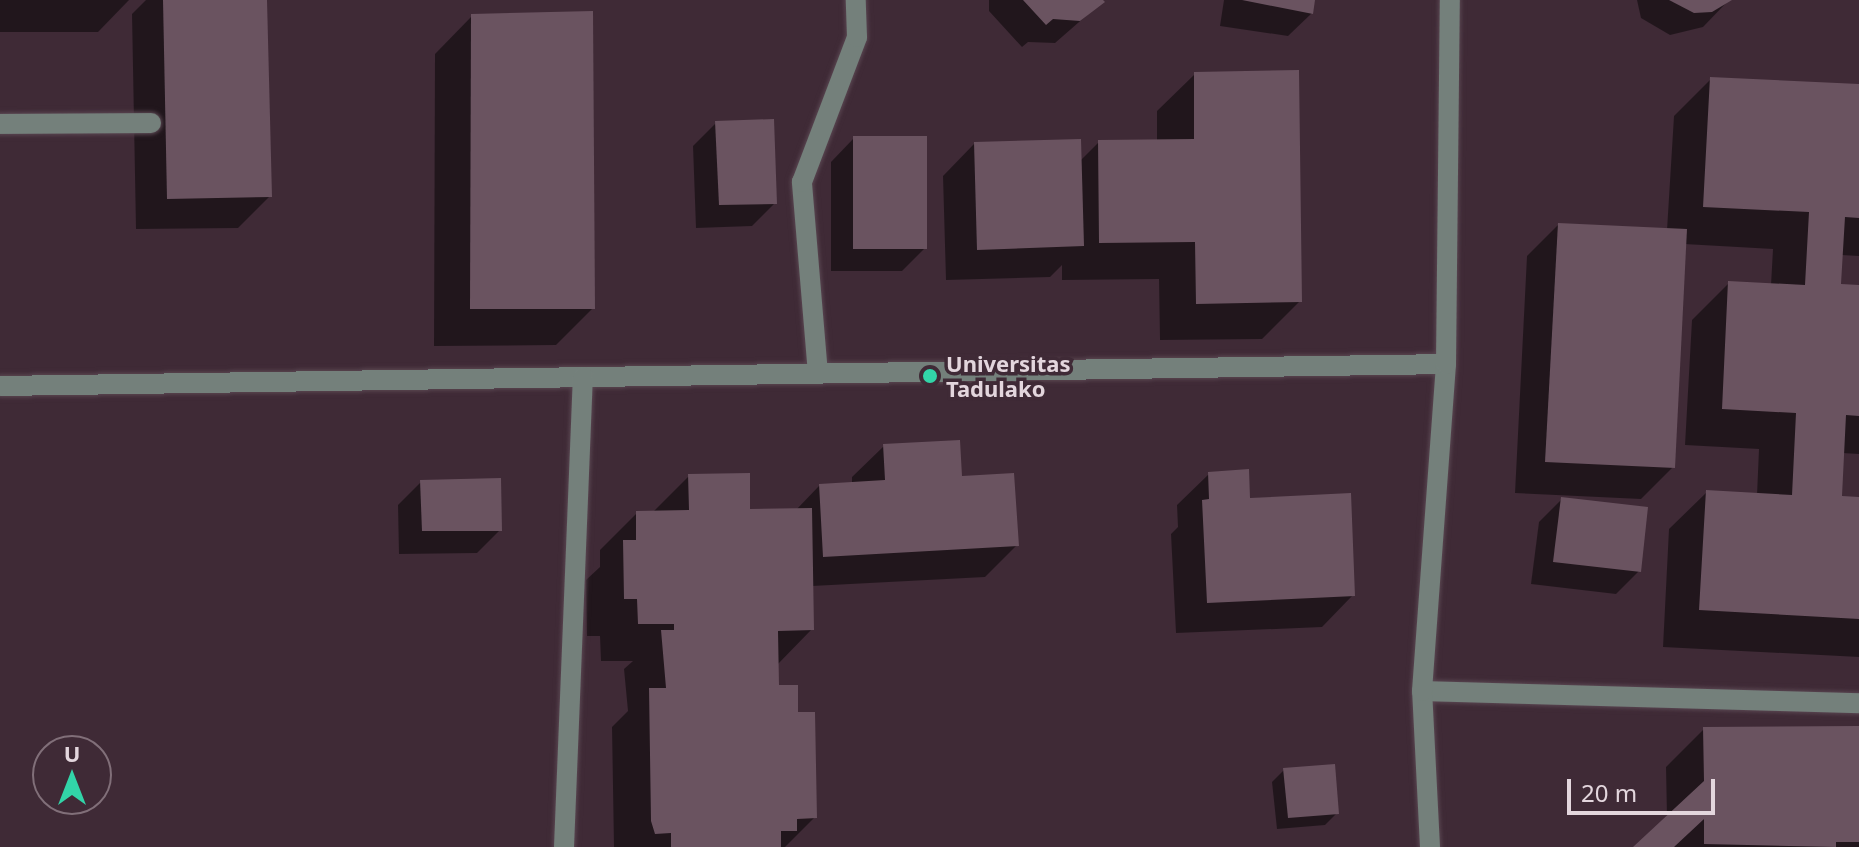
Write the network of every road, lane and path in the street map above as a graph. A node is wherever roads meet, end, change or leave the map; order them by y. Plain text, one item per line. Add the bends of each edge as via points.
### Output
1 (856, 0) edge
2 (1450, 0) edge
3 (151, 123) dead end
4 (0, 124) edge
5 (1446, 364) junction
6 (818, 374) junction
7 (583, 377) junction
8 (0, 386) edge
9 (1422, 691) junction
10 (1859, 703) edge
11 (564, 847) edge
12 (1430, 847) edge

1 - 6 lane via 857,37 802,182
2 - 5 lane
3 - 4 lane
5 - 6 lane
5 - 9 lane
6 - 7 lane
7 - 8 lane
7 - 11 lane
9 - 10 lane
9 - 12 lane

